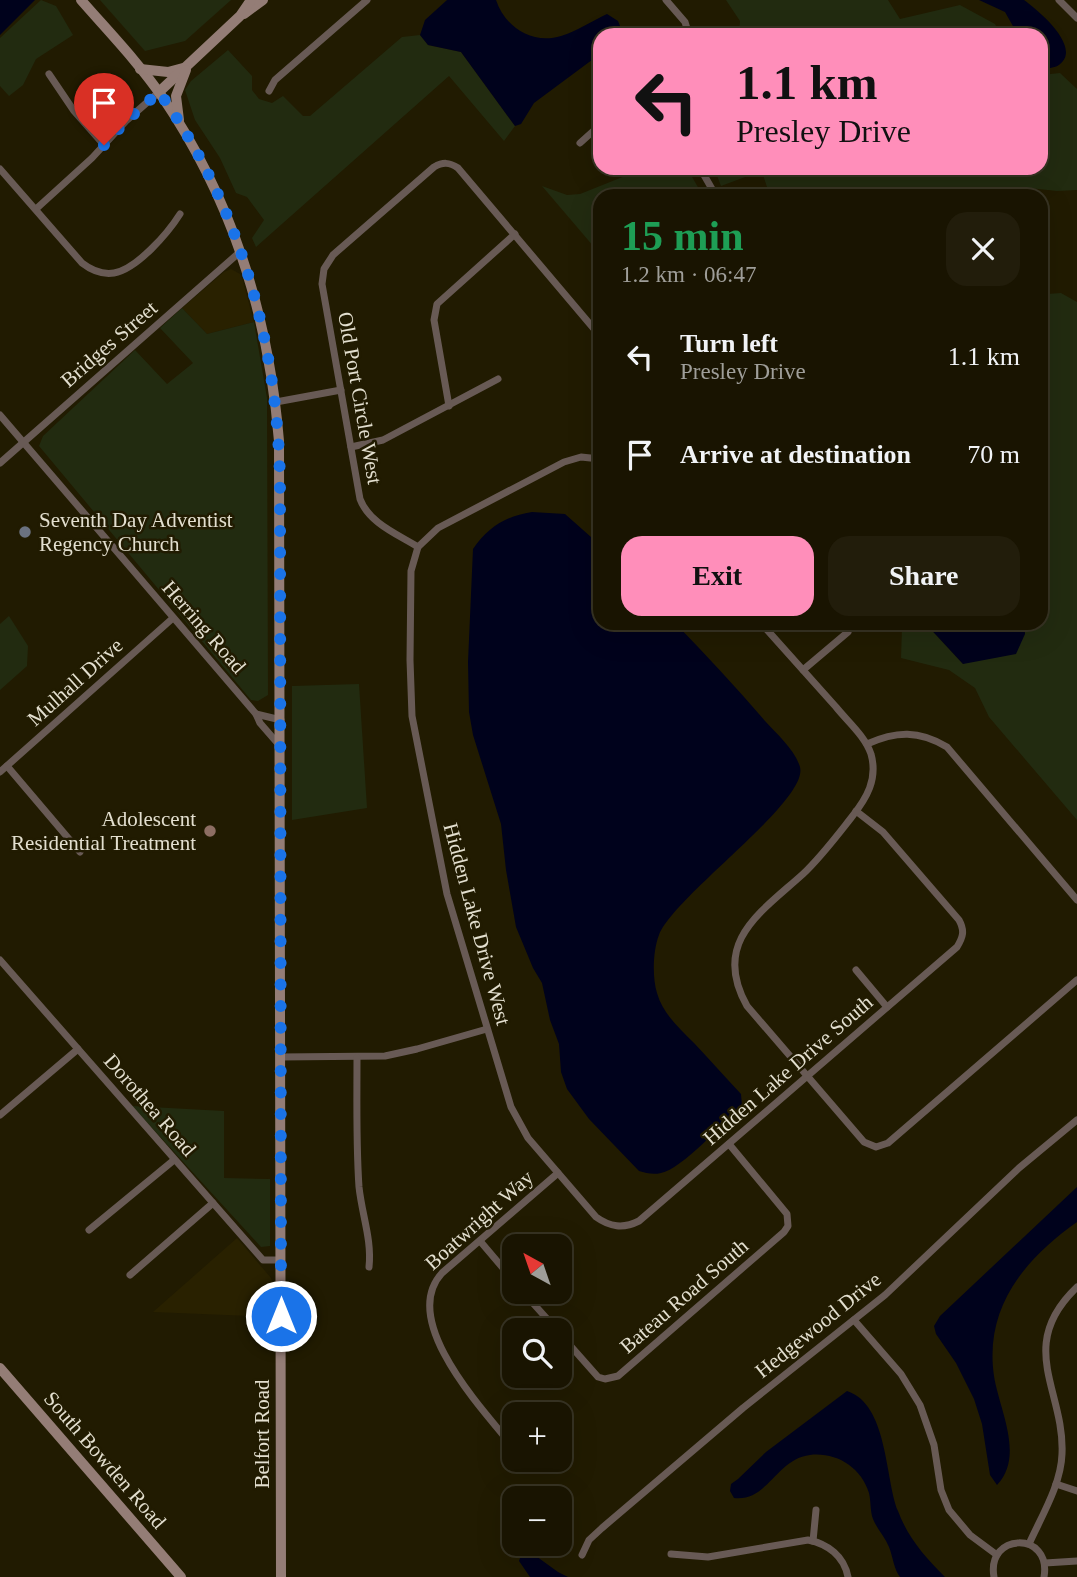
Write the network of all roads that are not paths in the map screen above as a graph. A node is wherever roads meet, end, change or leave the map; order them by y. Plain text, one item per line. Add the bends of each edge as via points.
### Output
1 (81, 0) edge
2 (251, 0) edge
3 (263, 0) edge
4 (368, 0) edge
5 (666, 0) edge
6 (1059, 0) edge
7 (240, 16) junction
8 (1077, 18) edge
9 (687, 28) edge
10 (187, 67) junction
11 (140, 69) junction
12 (50, 74) dead end
13 (269, 91) dead end
14 (159, 92) junction
15 (179, 124) junction
16 (593, 131) edge
17 (580, 143) dead end
18 (104, 145) junction
19 (0, 169) edge
20 (36, 209) junction
21 (180, 214) dead end
22 (515, 234) junction
23 (241, 251) junction
24 (593, 328) edge
25 (498, 379) dead end
26 (341, 390) junction
27 (276, 402) junction
28 (449, 406) junction
29 (0, 415) edge
30 (23, 443) junction
31 (351, 447) junction
32 (593, 458) edge
33 (0, 463) edge
34 (418, 547) junction
35 (173, 618) junction
36 (767, 630) edge
37 (848, 632) dead end
38 (803, 670) junction
39 (256, 714) junction
40 (281, 720) junction
41 (867, 744) junction
42 (281, 746) junction
43 (3, 769) edge
44 (856, 811) junction
45 (80, 852) dead end
46 (1077, 900) edge
47 (0, 960) edge
48 (856, 970) dead end
49 (1077, 980) edge
50 (887, 1007) junction
51 (487, 1029) junction
52 (78, 1049) junction
53 (280, 1057) junction
54 (357, 1058) junction
55 (807, 1076) junction
56 (0, 1115) edge
57 (1077, 1120) edge
58 (729, 1144) junction
59 (174, 1160) junction
60 (558, 1173) junction
61 (213, 1203) junction
62 (615, 1226) joint
63 (89, 1230) dead end
64 (480, 1241) junction
65 (281, 1260) junction
66 (369, 1267) dead end
67 (502, 1267) edge
68 (130, 1275) dead end
69 (1077, 1287) edge
70 (533, 1304) edge
71 (546, 1318) edge
72 (854, 1320) junction
73 (572, 1348) edge
74 (0, 1368) edge
75 (502, 1433) edge
76 (1056, 1484) junction
77 (1077, 1491) edge
78 (816, 1510) dead end
79 (813, 1541) junction
80 (1029, 1544) junction
81 (671, 1554) dead end
82 (582, 1555) dead end
83 (997, 1555) junction
84 (1077, 1561) edge
85 (1045, 1563) junction
86 (181, 1577) edge
87 (281, 1577) edge
88 (848, 1577) edge
89 (994, 1577) edge
90 (1044, 1577) edge

1 - 11 street, Belfort Road
2 - 7 street
3 - 7 street
4 - 13 street via 275,80
5 - 9 street
6 - 8 street
7 - 10 street
10 - 11 street via 169,72
10 - 14 street
10 - 15 street via 176,96
11 - 14 street, Belfort Road
12 - 18 street
14 - 15 street, Belfort Road
14 - 18 street
15 - 23 street, Belfort Road via 225,210
16 - 17 street
18 - 20 street
19 - 20 street
20 - 21 street via 82,263 105,277 128,267 168,233
22 - 24 street
22 - 26 street, Old Port Circle West via 458,168 446,163 434,167 333,255 324,268 322,284
22 - 28 street via 436,304 434,320
23 - 27 street, Belfort Road via 267,347
23 - 30 street, Bridges Street
25 - 28 street
26 - 27 street
26 - 31 street, Old Port Circle West
27 - 40 street, Belfort Road
28 - 31 street via 383,440
29 - 30 street, Herring Road
30 - 33 street, Bridges Street
30 - 35 street, Herring Road
31 - 34 street, Old Port Circle West via 360,499 367,513
32 - 34 street via 564,462 438,528
34 - 51 street, Hidden Lake Drive West via 411,571 412,716 447,894
35 - 39 street, Herring Road
35 - 43 street, Mulhall Drive
36 - 38 street
37 - 38 street
38 - 41 street
39 - 40 street
39 - 42 street, Herring Road
40 - 42 street, Belfort Road
41 - 44 street via 873,780
41 - 46 street via 910,733 947,747
42 - 53 street, Belfort Road
43 - 45 street
44 - 50 street, Hidden Lake Drive South via 883,832 958,920 963,932 957,947
44 - 55 street via 816,862 748,924 737,946 737,985 747,1006
47 - 52 street, Dorothea Road
48 - 50 street
49 - 55 street via 888,1143 876,1147 864,1142
50 - 55 street, Hidden Lake Drive South
51 - 54 street via 401,1054
51 - 60 street, Hidden Lake Drive West via 515,1117
52 - 56 street
52 - 59 street, Dorothea Road
53 - 54 street
53 - 65 street, Belfort Road
54 - 66 street via 358,1165 371,1250
55 - 58 street, Hidden Lake Drive South
57 - 72 street, Hedgewood Drive via 1018,1168
58 - 62 street, Hidden Lake Drive South via 639,1221
58 - 73 street, Bateau Road South via 783,1208 788,1221 784,1232 618,1376 598,1377
59 - 61 street, Dorothea Road
59 - 63 street
60 - 62 street, Hidden Lake Drive West via 596,1217
60 - 64 street, Boatwright Way
61 - 65 street, Dorothea Road via 263,1260
61 - 68 street
64 - 67 street
64 - 75 street, Boatwright Way via 434,1281 430,1315 449,1364
65 - 87 street, Belfort Road
69 - 76 street via 1055,1315 1047,1342 1046,1366 1062,1442
70 - 71 street
72 - 82 street, Hedgewood Drive via 612,1519 589,1540
72 - 83 street via 915,1396 930,1432 938,1480 949,1510 970,1535
74 - 86 street, South Bowden Road
76 - 77 street
76 - 80 street
78 - 79 street
79 - 81 street via 708,1557
79 - 88 street via 842,1560
80 - 83 street via 1008,1545
80 - 85 street
83 - 89 street
84 - 85 street
85 - 90 street

